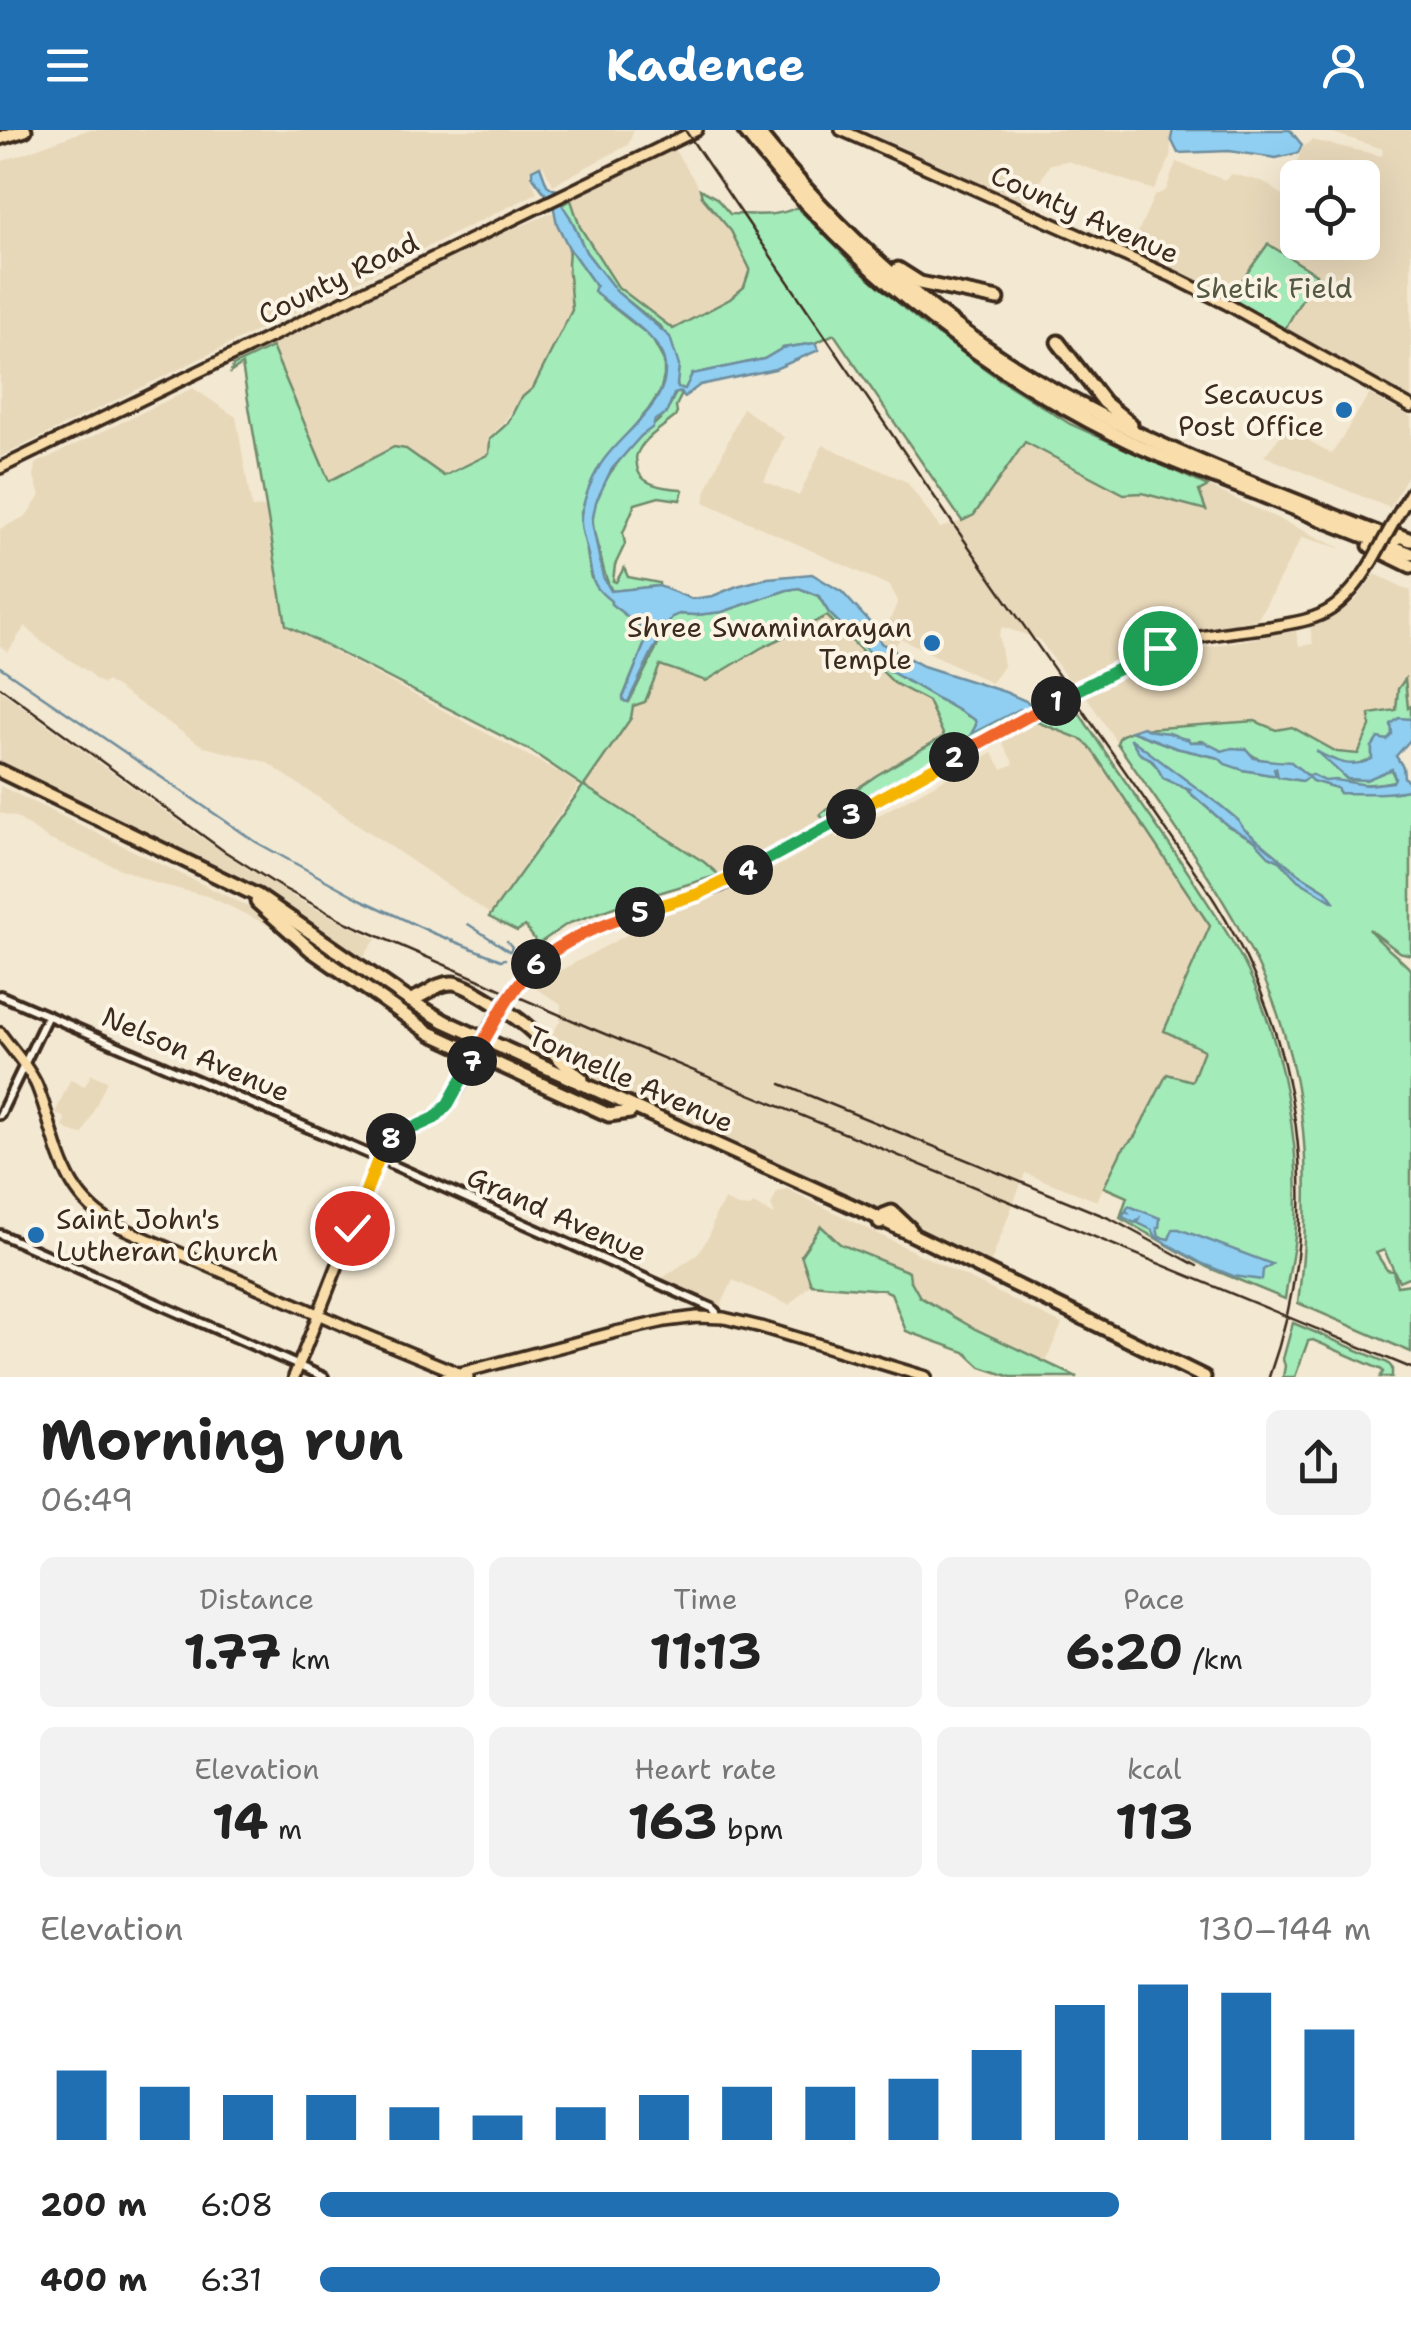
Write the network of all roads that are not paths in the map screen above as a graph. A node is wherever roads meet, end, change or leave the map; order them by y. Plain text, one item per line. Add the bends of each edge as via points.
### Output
1 (25, 130) edge
2 (695, 130) edge
3 (744, 130) edge
4 (756, 130) edge
5 (842, 131) edge
6 (2, 133) edge
7 (823, 208) junction
8 (998, 299) dead end
9 (1062, 340) dead end
10 (1411, 406) edge
11 (1192, 457) junction
12 (0, 468) edge
13 (1235, 485) junction
14 (1411, 492) edge
15 (1411, 543) edge
16 (1411, 560) edge
17 (0, 774) edge
18 (254, 900) junction
19 (0, 995) edge
20 (410, 1000) junction
21 (503, 1004) junction
22 (48, 1016) junction
23 (0, 1034) edge
24 (477, 1053) junction
25 (24, 1065) junction
26 (602, 1093) junction
27 (630, 1112) junction
28 (0, 1115) edge
29 (373, 1156) joint
30 (881, 1222) junction
31 (0, 1234) edge
32 (318, 1314) junction
33 (716, 1318) junction
34 (298, 1365) junction
35 (464, 1375) edge
36 (1197, 1376) edge
37 (294, 1377) edge
38 (324, 1377) edge
39 (445, 1377) edge
40 (926, 1377) edge

1 - 6 highway
2 - 12 main road, County Road
3 - 13 highway via 851,250 961,342 1082,418
4 - 7 highway
5 - 10 main road, County Avenue via 1182,282
7 - 8 highway via 912,280
7 - 11 highway via 915,293 1008,362
9 - 11 highway via 1115,412
11 - 15 highway
13 - 16 highway
13 - 16 highway
14 - 21 main road, bridge via 1344,598 1317,616 1160,648 720,886 586,931 534,966
17 - 18 highway, Tonnelle Avenue
17 - 20 highway, Tonnelle Avenue via 258,896
18 - 24 highway via 367,996
18 - 27 highway, Tonnelle Avenue via 440,1025
19 - 22 street, Nelson Avenue
20 - 21 highway via 456,983
20 - 26 highway, Tonnelle Avenue
21 - 24 main road, bridge
21 - 26 highway
22 - 25 street
22 - 29 street, Nelson Avenue
23 - 25 main road
24 - 27 highway via 608,1115
24 - 32 main road via 435,1118 384,1144
25 - 28 street
25 - 32 main road via 38,1087 65,1173 100,1214
26 - 30 highway, Tonnelle Avenue
27 - 30 highway, Tonnelle Avenue
29 - 33 street, Grand Avenue, bridge via 712,1308
30 - 36 highway, Tonnelle Avenue
30 - 36 highway, Tonnelle Avenue via 892,1212 920,1238
31 - 34 street
32 - 34 main road
32 - 35 main road
33 - 35 main road via 665,1321
33 - 40 main road
34 - 37 main road
34 - 38 street
35 - 39 main road

